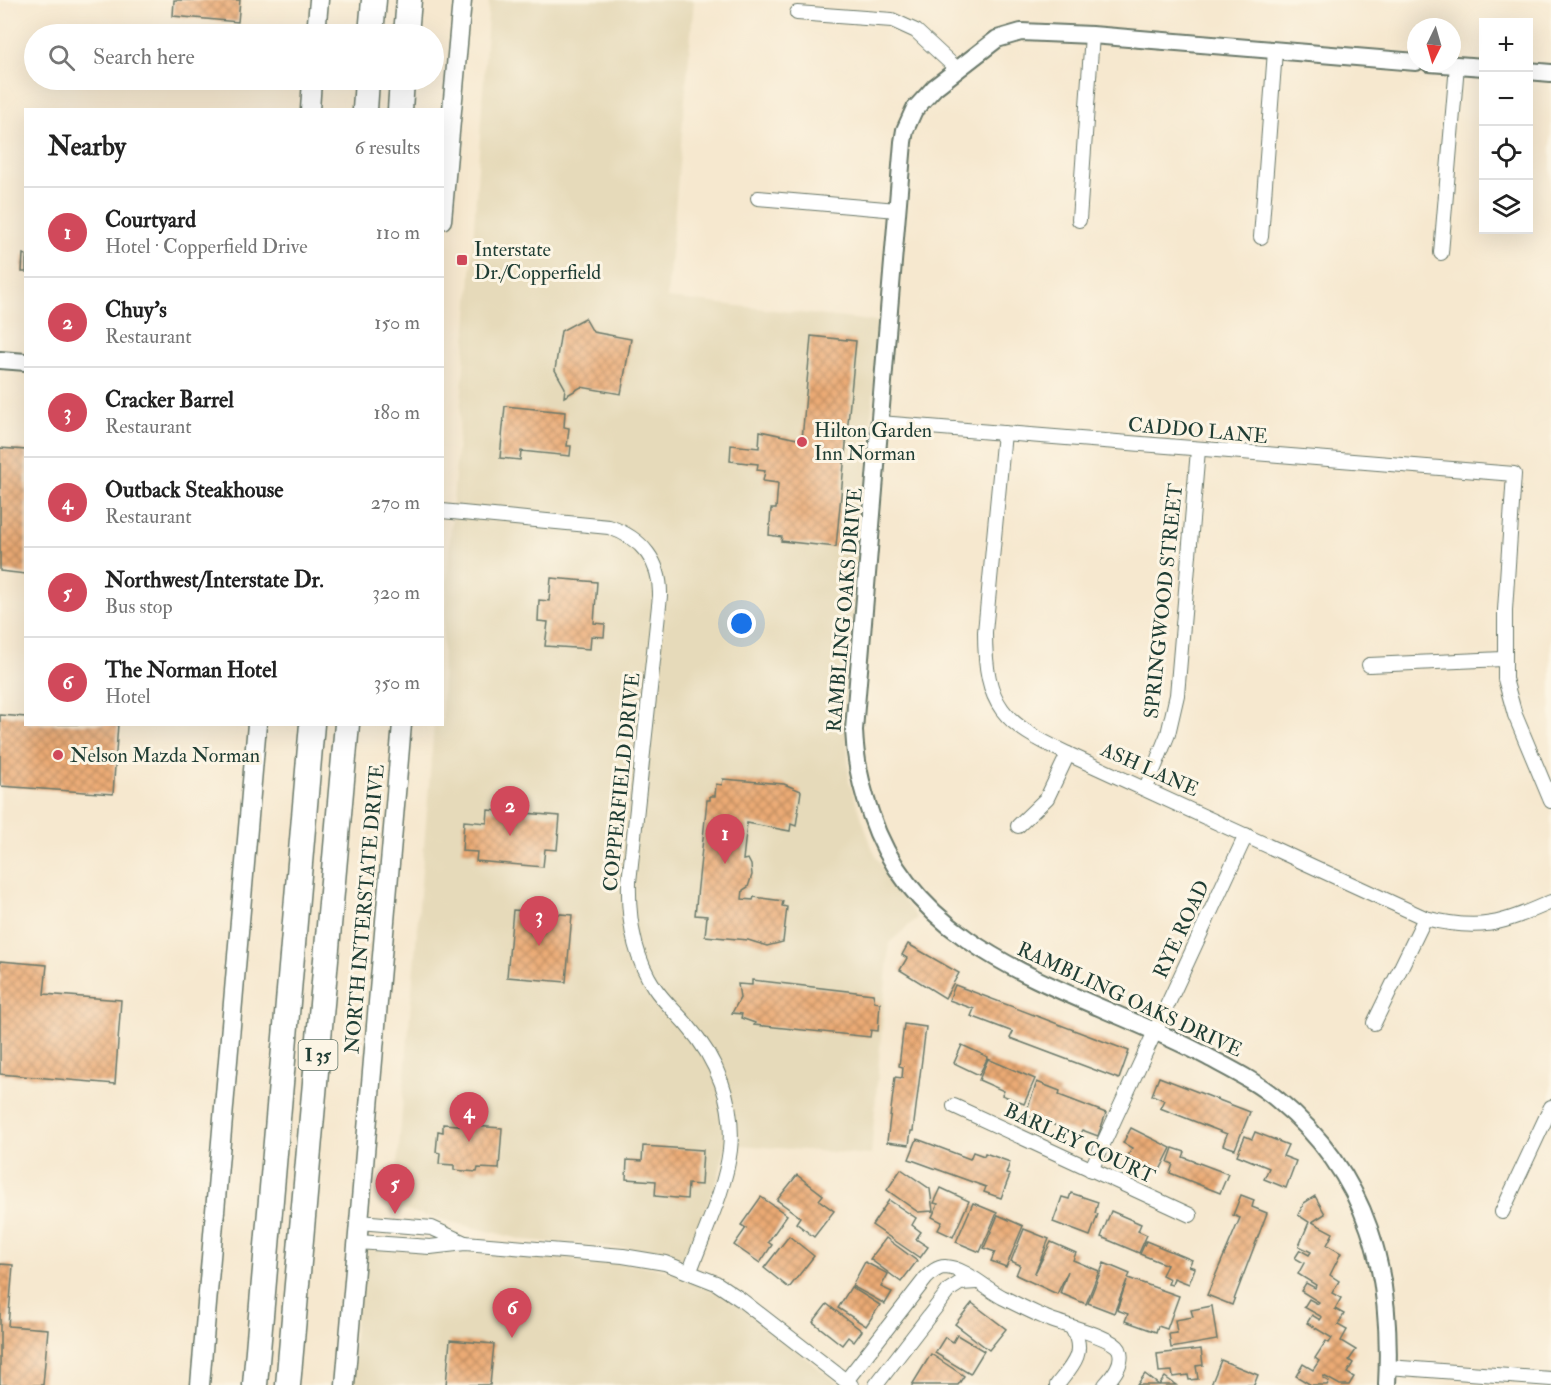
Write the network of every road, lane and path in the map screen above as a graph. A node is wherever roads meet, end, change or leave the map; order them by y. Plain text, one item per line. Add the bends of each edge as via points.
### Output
1 (319, 0) edge
2 (374, 0) edge
3 (409, 0) edge
4 (462, 0) edge
5 (797, 13) dead end
6 (317, 24) edge
7 (372, 24) edge
8 (407, 24) edge
9 (1092, 35) junction
10 (1275, 51) junction
11 (1407, 61) edge
12 (1461, 65) edge
13 (1479, 67) edge
14 (957, 69) junction
15 (1533, 71) edge
16 (1456, 72) edge
17 (1551, 73) edge
18 (311, 90) edge
19 (366, 90) edge
20 (401, 90) edge
21 (310, 108) edge
22 (365, 108) edge
23 (400, 108) edge
24 (444, 198) edge
25 (758, 198) dead end
26 (897, 210) junction
27 (1079, 220) dead end
28 (1261, 237) dead end
29 (1441, 253) dead end
30 (0, 360) edge
31 (24, 362) edge
32 (880, 423) junction
33 (1004, 433) junction
34 (1198, 450) junction
35 (444, 511) edge
36 (1503, 659) junction
37 (1369, 665) dead end
38 (257, 726) edge
39 (312, 726) edge
40 (347, 726) edge
41 (402, 726) edge
42 (1068, 754) junction
43 (1146, 788) junction
44 (1551, 801) edge
45 (1018, 826) dead end
46 (1246, 835) junction
47 (1551, 902) edge
48 (1425, 918) junction
49 (1374, 1023) dead end
50 (1157, 1031) junction
51 (954, 1106) dead end
52 (1551, 1107) edge
53 (1091, 1170) junction
54 (1502, 1212) dead end
55 (1190, 1215) dead end
56 (359, 1222) junction
57 (358, 1242) junction
58 (465, 1243) junction
59 (690, 1271) junction
60 (977, 1282) junction
61 (1073, 1329) junction
62 (1388, 1367) junction
63 (1551, 1379) edge
64 (848, 1383) edge
65 (200, 1385) edge
66 (255, 1385) edge
67 (288, 1385) edge
68 (345, 1385) edge
69 (876, 1385) edge
70 (1058, 1385) edge
71 (1105, 1385) edge
72 (1387, 1385) edge

1 - 6 main road
2 - 7 highway
3 - 8 highway
4 - 24 main road
5 - 14 street via 892,20 916,31
9 - 10 street, RAMBLING OAKS DRIVE
9 - 14 street, RAMBLING OAKS DRIVE via 1021,32 997,39
9 - 27 street
10 - 11 street, RAMBLING OAKS DRIVE
10 - 28 street
12 - 13 street
14 - 26 street, RAMBLING OAKS DRIVE via 924,99 908,121
15 - 17 street
16 - 29 street
18 - 21 main road
19 - 22 highway
20 - 23 highway
25 - 26 street
26 - 32 street, RAMBLING OAKS DRIVE
30 - 31 street
32 - 33 street, CADDO LANE
32 - 50 street, RAMBLING OAKS DRIVE via 854,730 860,779 879,836 901,878 916,896 967,941 1011,966
33 - 34 street, CADDO LANE
33 - 42 street, ASH LANE via 985,632 987,674 991,691 1008,717 1036,739
34 - 36 street, CADDO LANE via 1514,474
34 - 43 street, SPRINGWOOD STREET via 1177,695 1168,734
35 - 59 street, COPPERFIELD DRIVE via 609,527 632,536 644,546 658,570 660,597 628,882 630,920 640,961 654,986 718,1071 730,1118 726,1169
36 - 37 street
36 - 44 street via 1512,706
38 - 65 main road
39 - 66 highway, I 35
40 - 67 highway, I 35
41 - 56 main road, NORTH INTERSTATE DRIVE
42 - 43 street, ASH LANE
42 - 45 street via 1047,798
43 - 46 street, ASH LANE
46 - 48 street, ASH LANE
46 - 50 street, RYE ROAD
47 - 48 street, ASH LANE via 1482,926
48 - 49 street
50 - 53 street, RYE ROAD
50 - 62 street, RAMBLING OAKS DRIVE via 1248,1078 1278,1100 1324,1146 1339,1167 1359,1204 1381,1266 1389,1329
51 - 53 street, BARLEY COURT
52 - 54 street
53 - 55 street, BARLEY COURT
56 - 57 main road, NORTH INTERSTATE DRIVE
56 - 58 street via 432,1228
57 - 58 street via 430,1247
57 - 68 main road, NORTH INTERSTATE DRIVE
58 - 59 street via 623,1256
59 - 64 street via 740,1299
60 - 61 street
60 - 64 street via 953,1269 933,1271
60 - 69 street via 960,1283 949,1290
61 - 70 street via 1078,1338 1077,1360
61 - 71 street via 1107,1338 1119,1350 1120,1363
62 - 63 street
62 - 72 street, RAMBLING OAKS DRIVE

